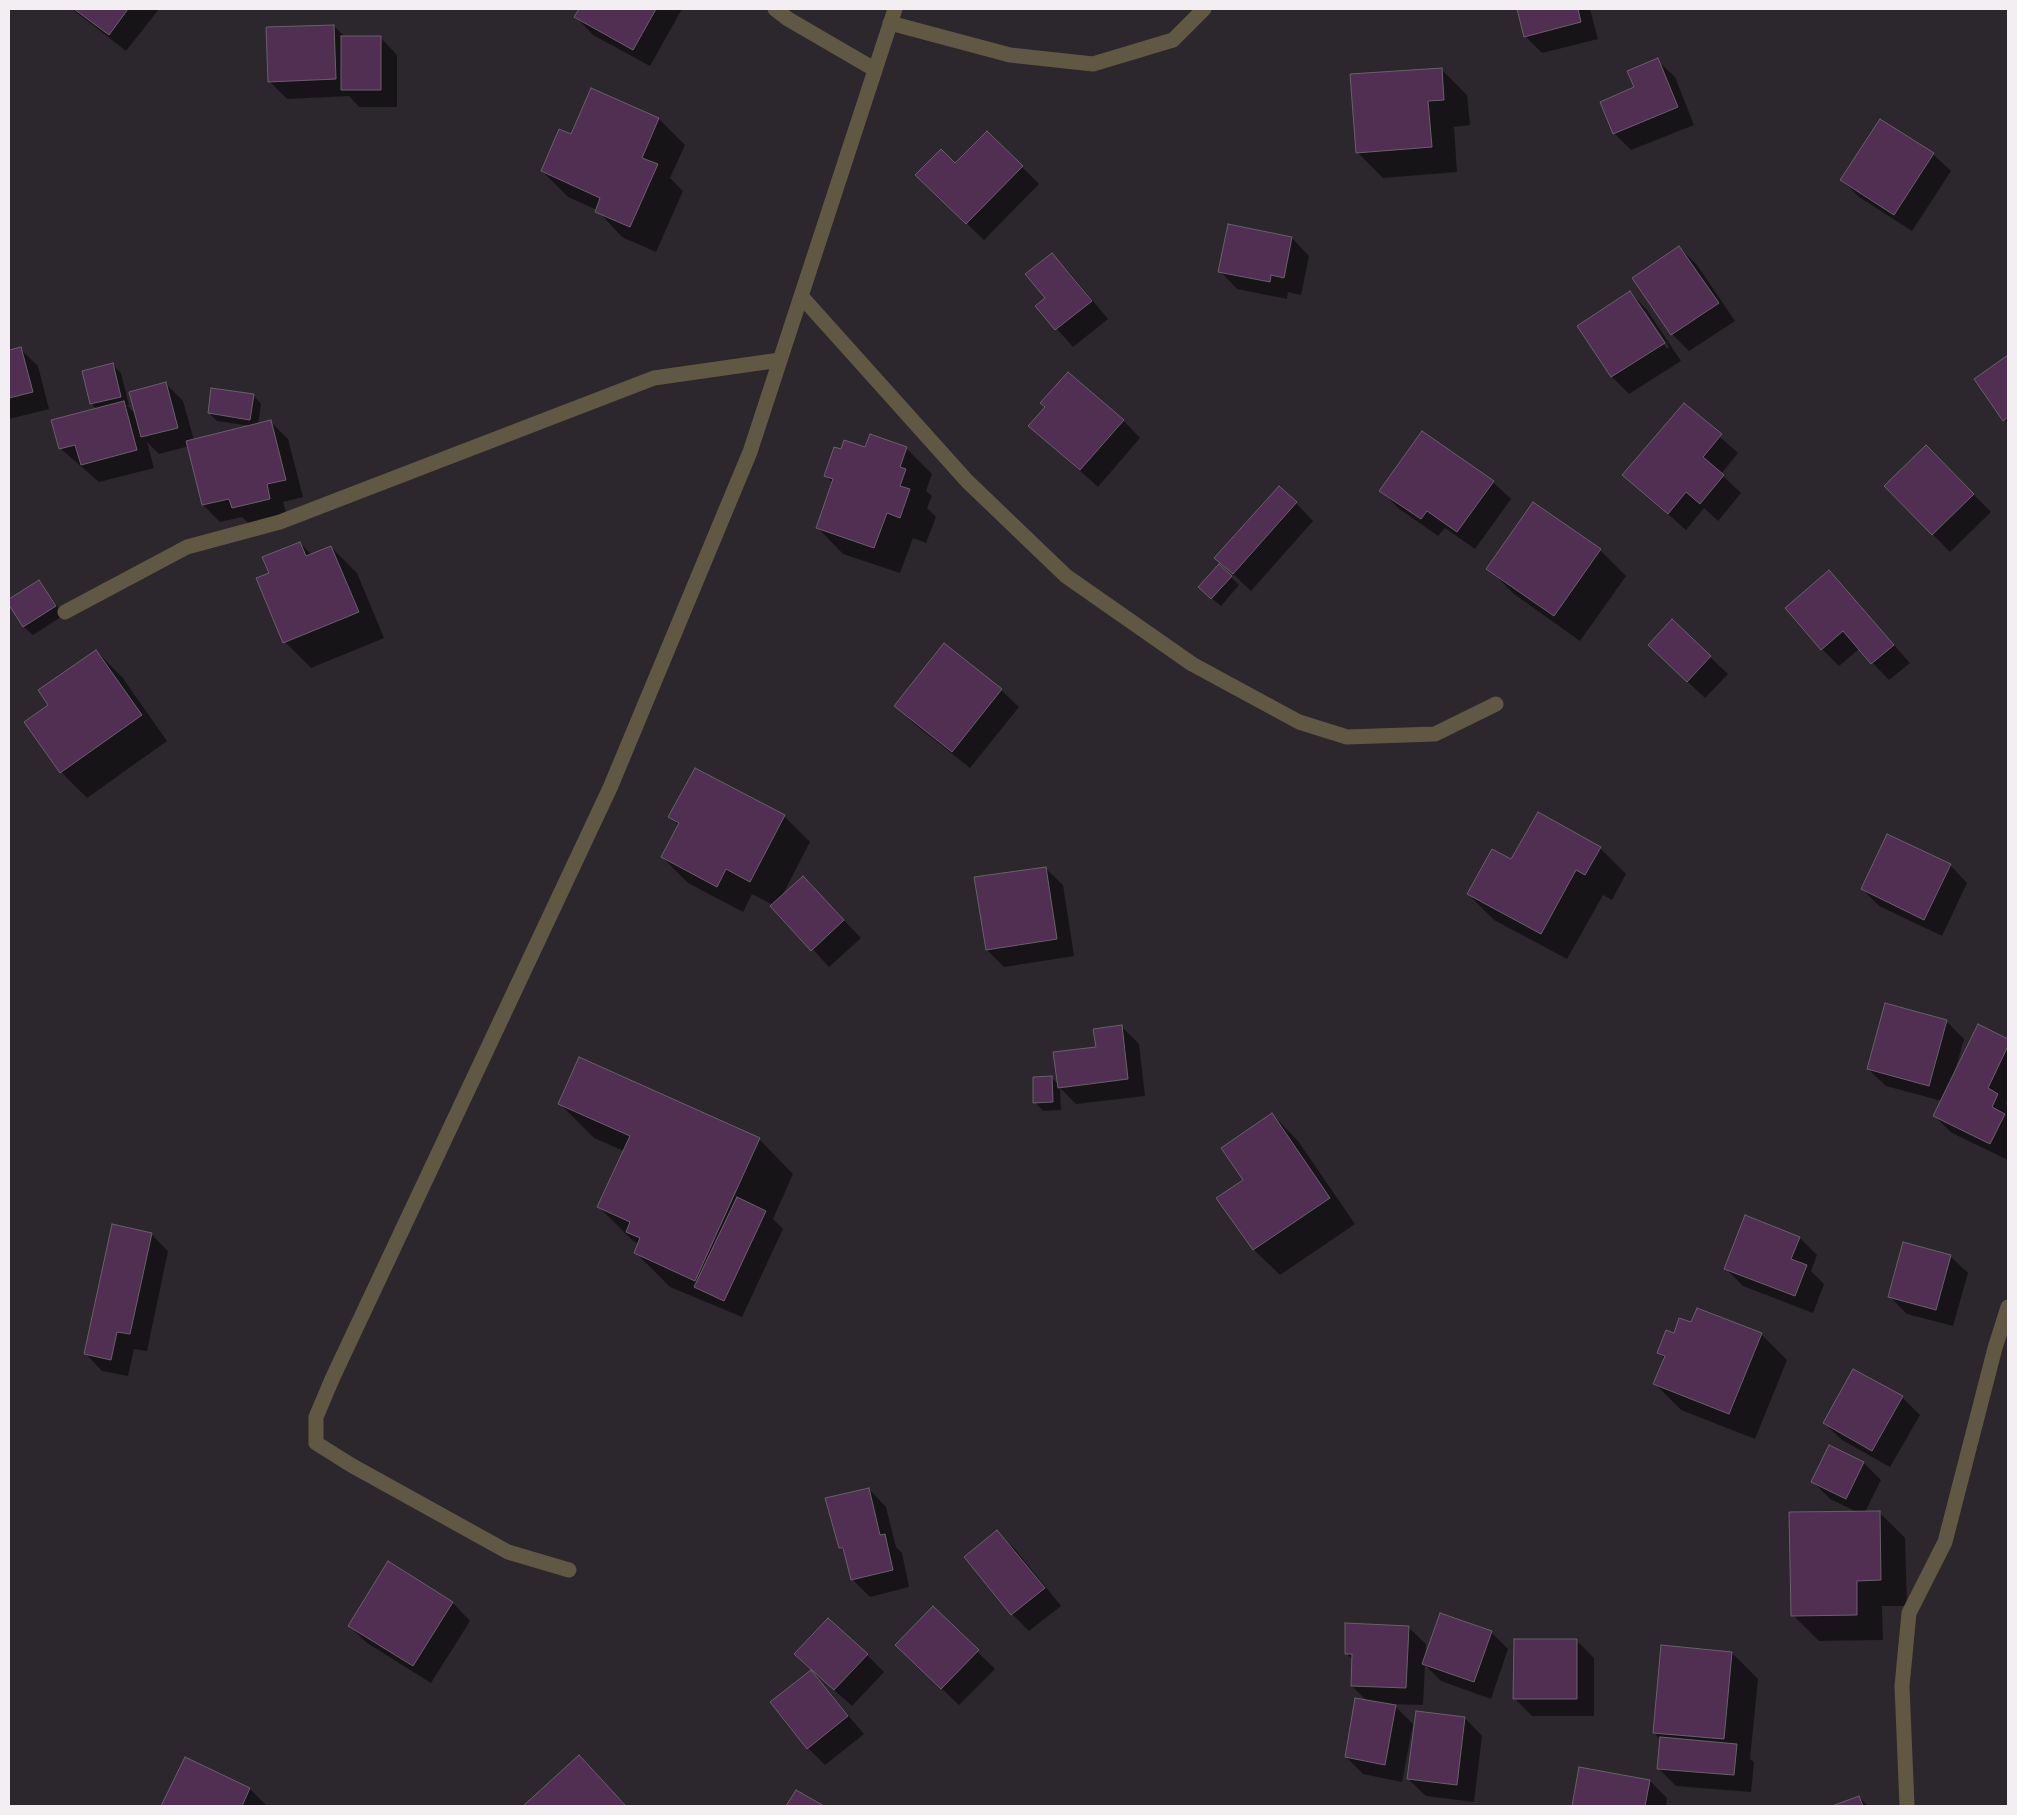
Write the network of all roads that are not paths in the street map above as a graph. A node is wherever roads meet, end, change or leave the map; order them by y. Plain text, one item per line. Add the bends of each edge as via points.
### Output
1 (776, 9) edge
2 (1204, 9) edge
3 (893, 16) edge
4 (874, 69) junction
5 (801, 296) junction
6 (780, 360) junction
7 (65, 612) dead end
8 (1496, 704) dead end
9 (2008, 1307) edge
10 (568, 1570) dead end
11 (1906, 1806) edge

1 - 4 street
2 - 3 street via 1173,40 1092,64 1010,55
3 - 4 street
4 - 5 street
5 - 6 street
5 - 8 street via 968,481 1066,576 1192,664 1299,722 1347,737 1436,734
6 - 7 street via 654,378 280,522 187,547
6 - 10 street via 750,452 610,788 316,1417 316,1443 351,1465 508,1552
9 - 11 street via 1945,1542 1909,1613 1902,1686

